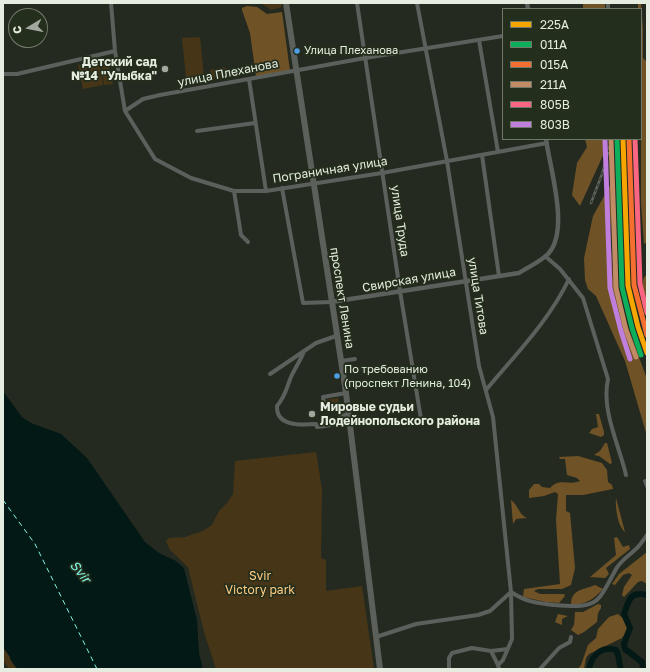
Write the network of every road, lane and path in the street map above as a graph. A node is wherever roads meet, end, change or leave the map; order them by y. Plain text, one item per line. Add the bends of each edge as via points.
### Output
1 (111, 3) edge
2 (286, 3) edge
3 (357, 3) edge
4 (417, 3) edge
5 (502, 36) edge
6 (479, 40) junction
7 (425, 48) junction
8 (115, 51) junction
9 (365, 58) junction
10 (295, 70) junction
11 (3, 74) edge
12 (249, 79) junction
13 (125, 111) junction
14 (254, 122) junction
15 (196, 131) dead end
16 (546, 141) edge
17 (498, 152) junction
18 (482, 155) junction
19 (447, 161) junction
20 (382, 173) junction
21 (312, 183) junction
22 (282, 188) junction
23 (234, 191) junction
24 (266, 191) junction
25 (248, 242) dead end
26 (545, 256) junction
27 (497, 276) junction
28 (466, 280) junction
29 (569, 280) junction
30 (400, 291) junction
31 (330, 302) junction
32 (336, 336) junction
33 (304, 350) junction
34 (355, 359) dead end
35 (340, 361) junction
36 (270, 374) dead end
37 (486, 390) junction
38 (346, 393) junction
39 (324, 406) dead end
40 (349, 414) junction
41 (421, 419) dead end
42 (626, 475) dead end
43 (645, 481) dead end
44 (647, 486) edge
45 (646, 536) edge
46 (511, 592) junction
47 (376, 637) junction
48 (571, 637) dead end
49 (508, 649) junction
50 (491, 651) junction
51 (499, 667) edge
52 (380, 669) edge
53 (449, 669) edge
54 (540, 669) edge

1 - 8 street
2 - 10 main road, проспект Ленина
3 - 9 street, улица Труда
4 - 7 street, улица Титова
5 - 6 street, улица Плеханова
6 - 7 street, улица Плеханова
6 - 17 street
7 - 9 street, улица Плеханова
7 - 19 street, улица Титова
8 - 11 street via 17,74
8 - 13 street
9 - 10 street, улица Плеханова
9 - 20 street, улица Труда
10 - 12 street, улица Плеханова
10 - 21 main road, проспект Ленина
12 - 13 street, улица Плеханова via 143,100
12 - 14 street
13 - 23 street, Пограничная улица via 155,159 191,178
14 - 15 street
14 - 24 street
16 - 17 street, Пограничная улица
16 - 26 street via 559,219 554,244
17 - 18 street, Пограничная улица
18 - 19 street, Пограничная улица
18 - 27 street
19 - 20 street, Пограничная улица
19 - 28 street, улица Титова
20 - 21 street, Пограничная улица
20 - 30 street, улица Труда
21 - 22 street, Пограничная улица
21 - 31 main road, проспект Ленина
22 - 24 street, Пограничная улица
22 - 31 street, Свирская улица via 303,303
23 - 24 street, Пограничная улица
23 - 25 street via 241,235
26 - 27 street, Свирская улица via 519,273
26 - 29 street
27 - 28 street, Свирская улица
28 - 30 street, Свирская улица
28 - 37 street, улица Титова via 479,366
29 - 37 street via 541,323
29 - 42 street via 583,298 608,379 605,392 613,432
30 - 31 street, Свирская улица
30 - 41 street, улица Труда
31 - 32 main road, проспект Ленина
32 - 33 street
32 - 35 main road, проспект Ленина
33 - 36 street
33 - 40 street via 285,395 277,406 280,415 287,423 297,426 316,424 318,427 329,426
34 - 35 street
35 - 38 main road, проспект Ленина
37 - 46 street, улица Титова via 493,417
38 - 39 street via 323,397
38 - 40 main road, проспект Ленина
40 - 47 main road, проспект Ленина
43 - 44 street
45 - 46 street via 619,564 605,591 591,604 577,607 539,604 526,602
46 - 47 street via 490,611 416,624
46 - 49 street, улица Титова via 512,639
47 - 52 main road, проспект Ленина
48 - 54 street via 570,642 559,648
49 - 50 street
49 - 51 street
50 - 51 street
50 - 53 street via 472,648 452,653 449,658

